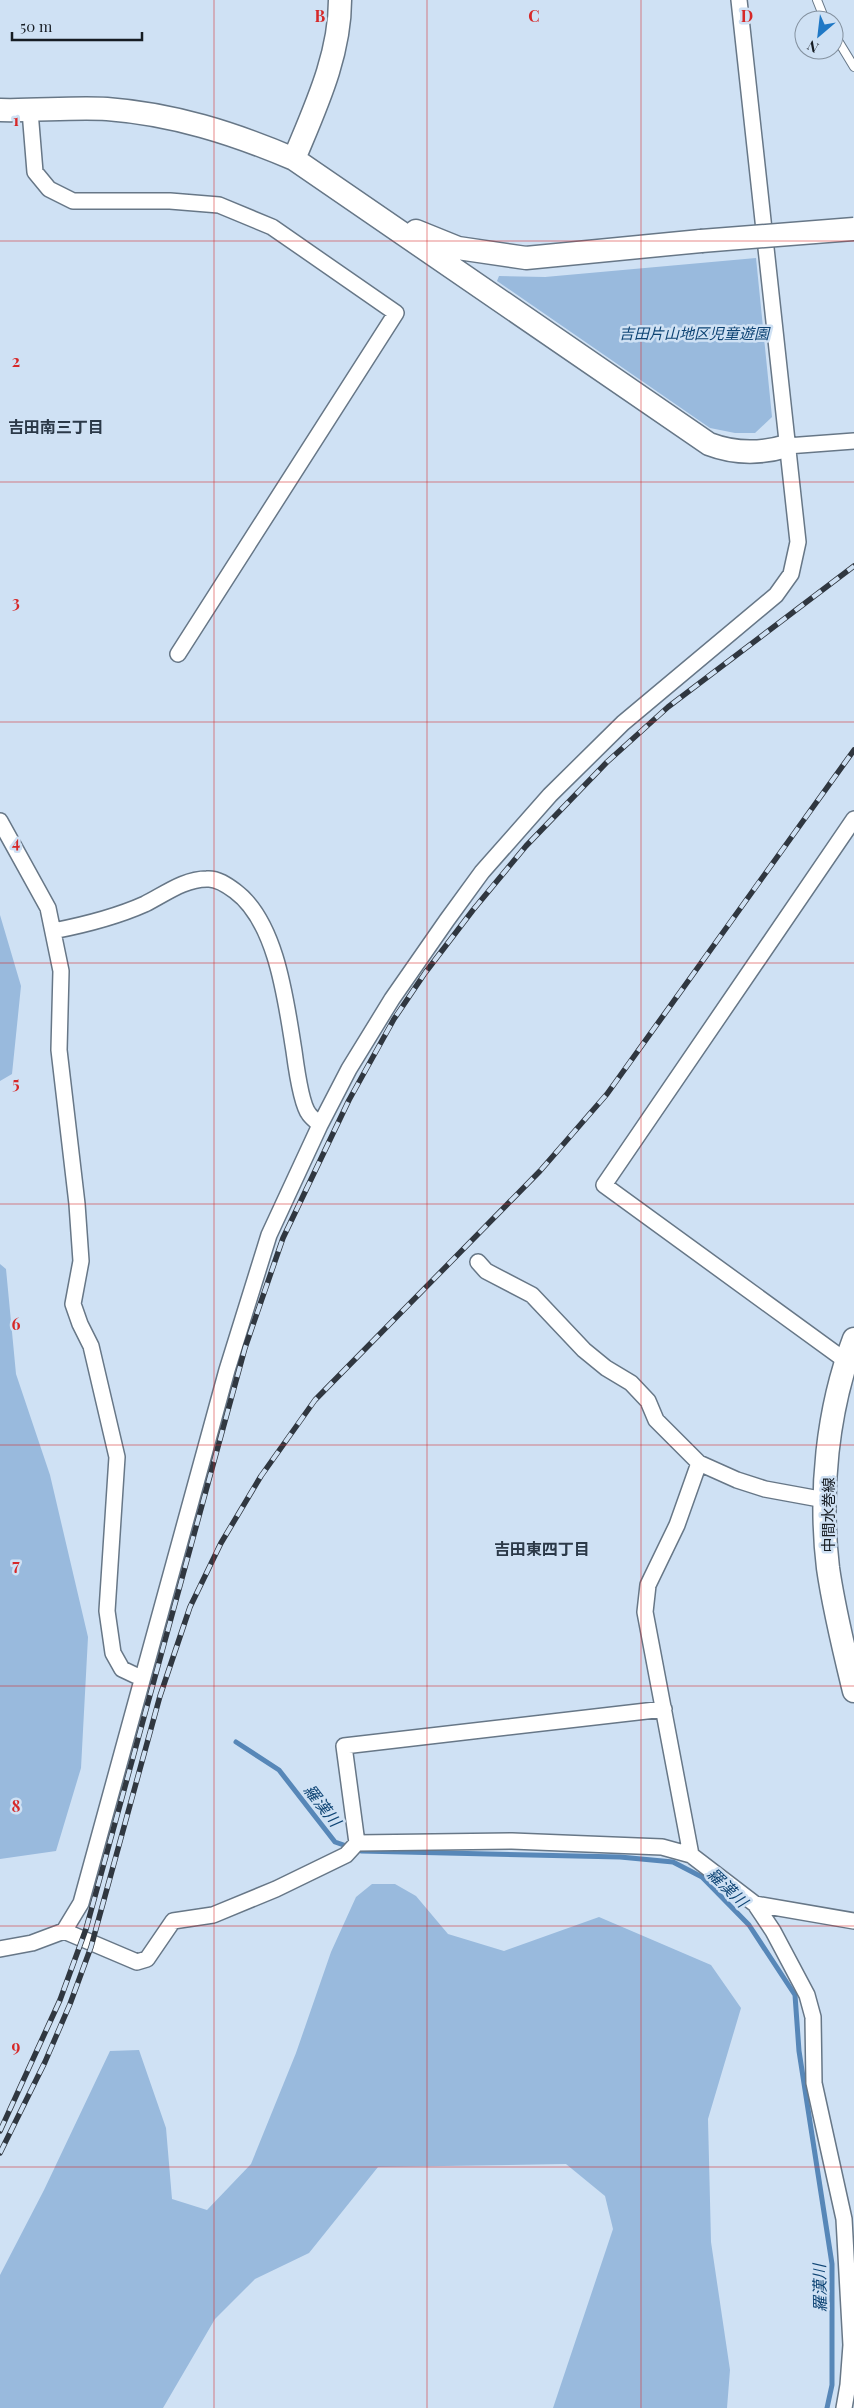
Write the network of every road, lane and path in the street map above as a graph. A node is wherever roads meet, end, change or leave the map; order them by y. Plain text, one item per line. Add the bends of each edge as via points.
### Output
1 (340, 0) edge
2 (739, 0) edge
3 (844, 50) edge
4 (854, 67) edge
5 (0, 110) edge
6 (30, 110) junction
7 (294, 159) junction
8 (378, 216) junction
9 (854, 229) edge
10 (854, 441) edge
11 (787, 446) junction
12 (178, 654) dead end
13 (854, 820) edge
14 (0, 821) edge
15 (54, 930) junction
16 (320, 1125) junction
17 (478, 1262) dead end
18 (854, 1339) edge
19 (846, 1361) junction
20 (699, 1463) junction
21 (824, 1500) junction
22 (846, 1622) edge
23 (141, 1678) junction
24 (854, 1691) edge
25 (664, 1709) junction
26 (358, 1843) junction
27 (691, 1855) junction
28 (754, 1904) junction
29 (854, 1921) edge
30 (64, 1931) junction
31 (0, 1949) edge
32 (844, 2408) edge

1 - 7 street via 327,73
2 - 11 street
3 - 4 lane
5 - 6 street
6 - 7 street via 106,109 152,115 207,126
6 - 12 street via 34,172 49,189 73,201 170,201 219,205 272,227 396,313
7 - 8 street
8 - 9 street, bridge via 458,248 526,258
8 - 11 street via 709,444 727,450 765,452
10 - 11 street
11 - 16 street via 798,542 791,574 776,596 623,723 550,796 482,872 392,999 349,1069
13 - 19 street via 604,1185
14 - 15 street via 48,908
15 - 16 street via 80,926 143,904 191,880 210,878 242,896 264,926 276,966 308,1113
15 - 23 street via 61,971 59,1050 81,1261 73,1304 91,1346 117,1457 107,1611 113,1653 122,1669
16 - 23 street via 269,1235 227,1370
17 - 20 street via 486,1271 532,1296 584,1350 632,1383 648,1401 656,1420
18 - 19 street, 中間水巻線
19 - 21 street, 中間水巻線 via 831,1429
20 - 21 street via 765,1489
20 - 25 street via 677,1524 648,1585 645,1612
21 - 22 street, 中間水巻線 via 828,1567
22 - 24 street, 中間水巻線
23 - 30 street via 81,1903
25 - 26 street via 344,1746
25 - 27 street
26 - 27 street via 512,1841 662,1848
26 - 30 street via 346,1855 329,1864 213,1915 173,1921 146,1959 137,1962
27 - 28 street
28 - 29 street
28 - 32 street via 773,1931 807,1995 813,2017 814,2083 844,2219 851,2345
30 - 31 street

